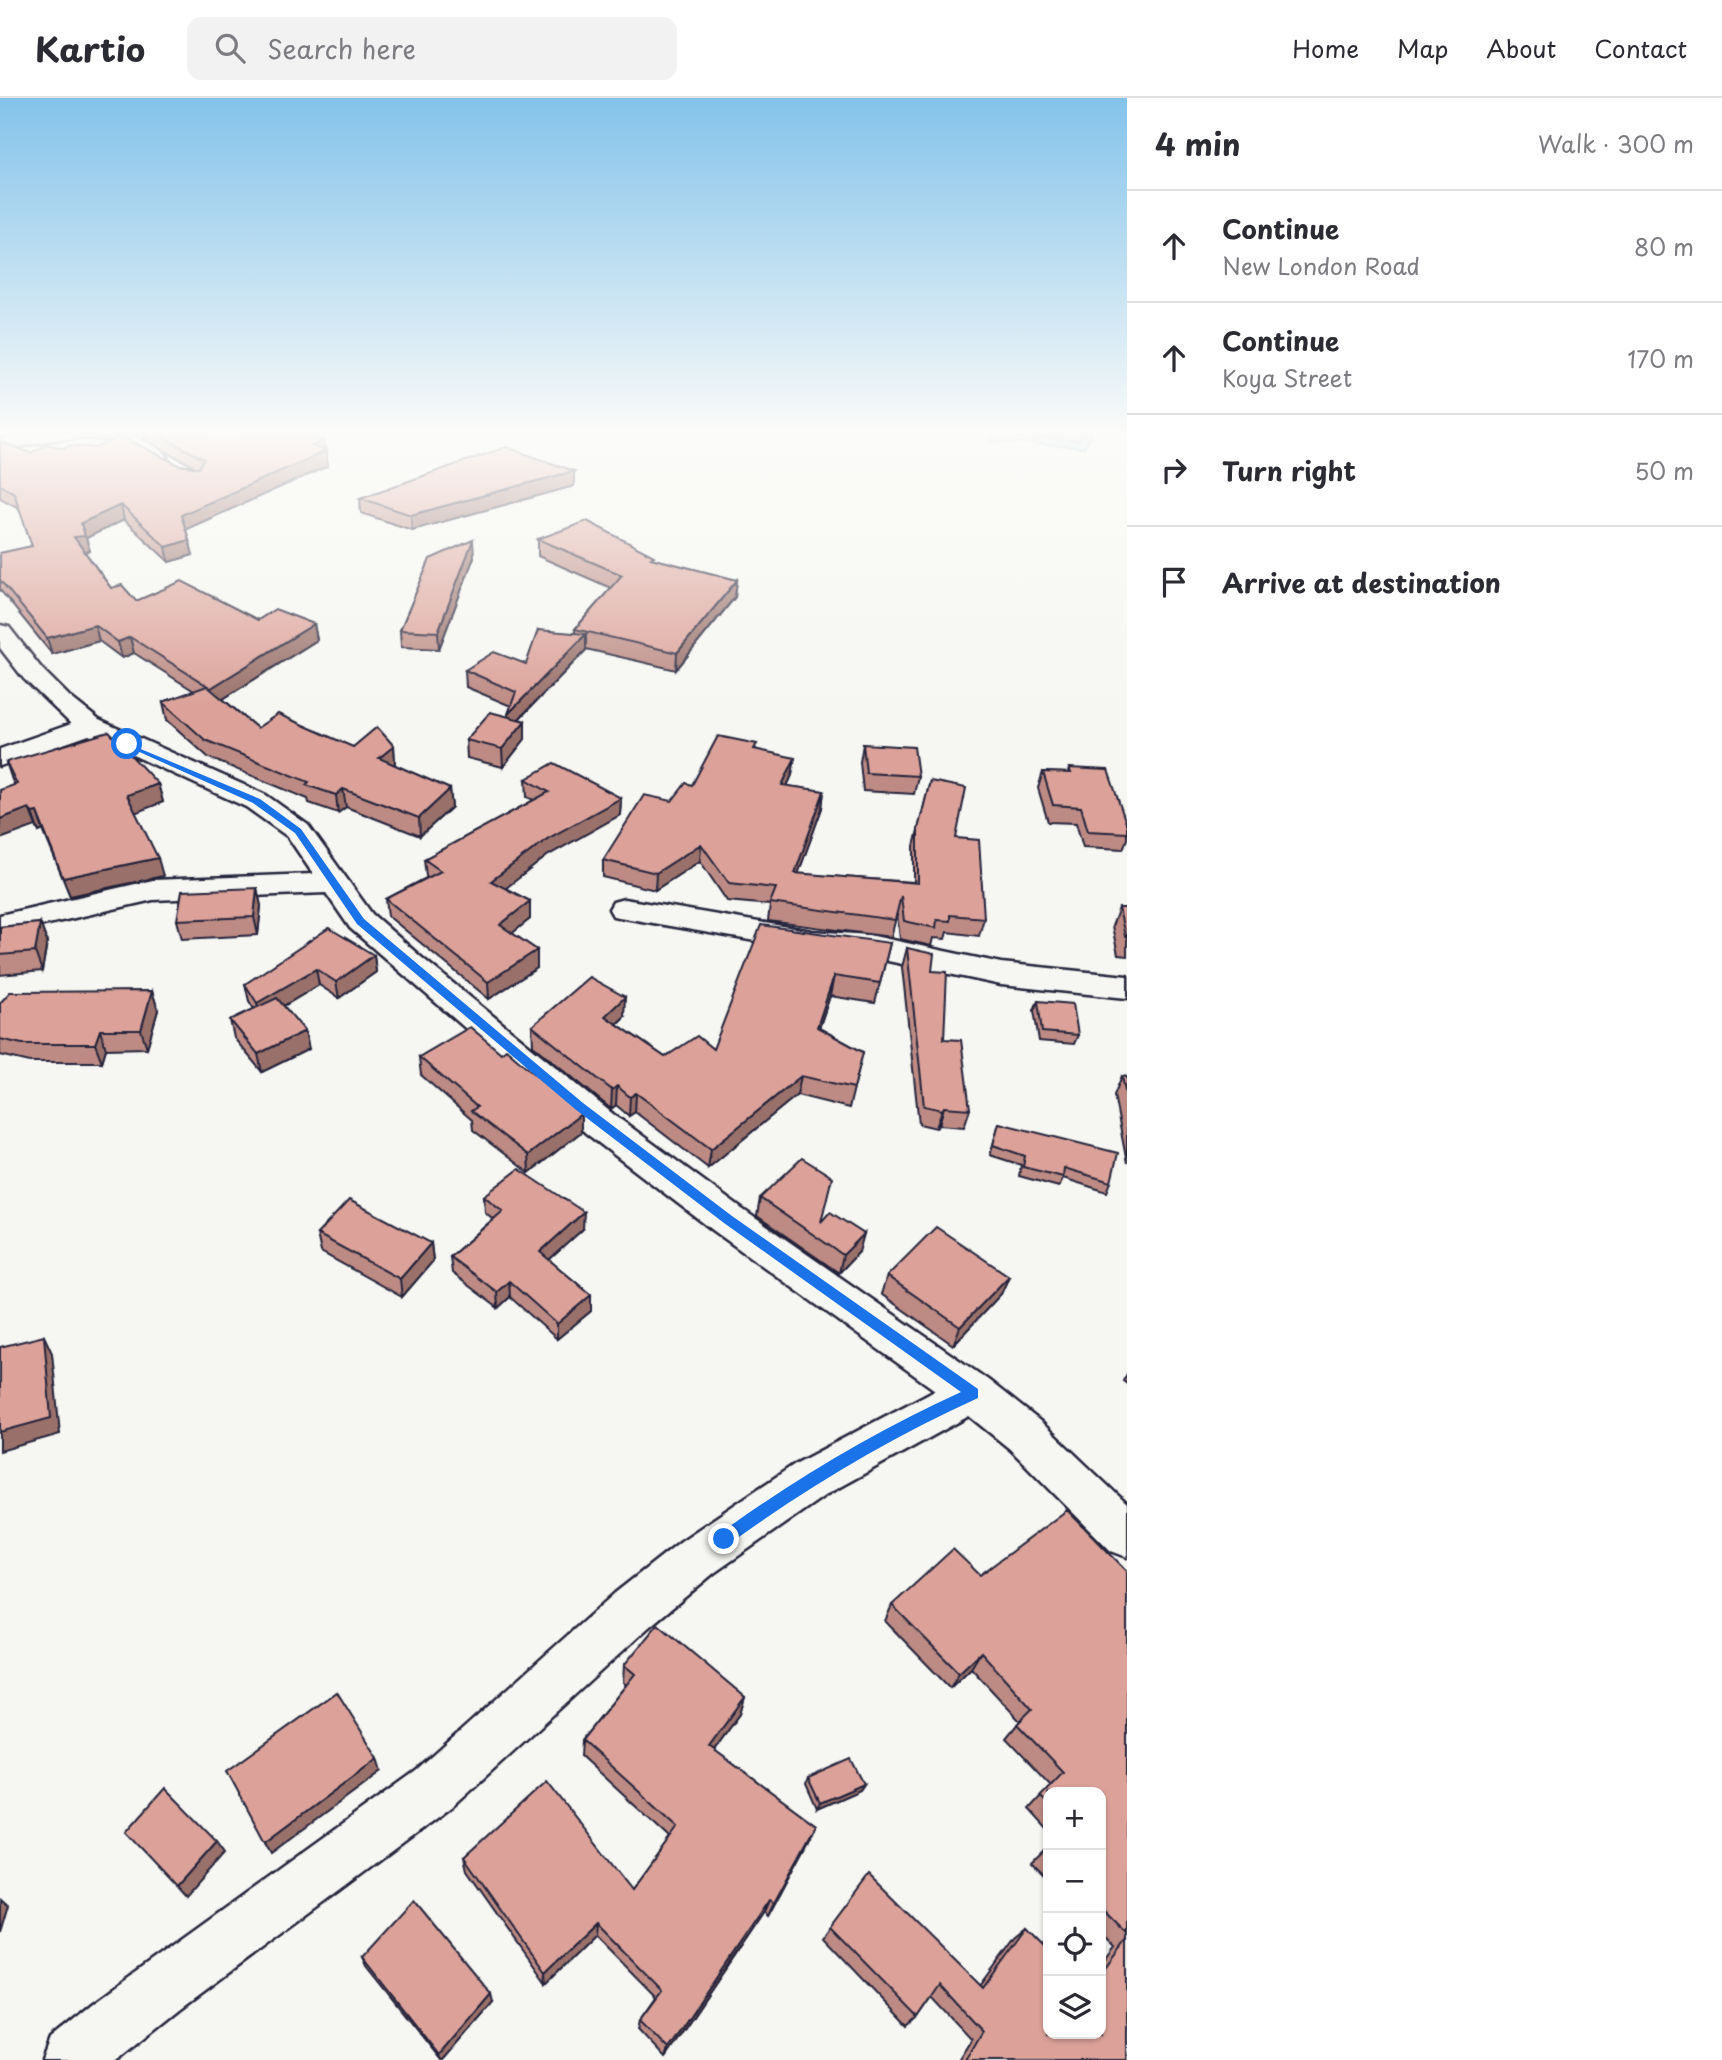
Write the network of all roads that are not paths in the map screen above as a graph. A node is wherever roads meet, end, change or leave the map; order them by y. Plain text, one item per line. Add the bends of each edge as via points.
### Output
1 (0, 632) edge
2 (90, 726) junction
3 (0, 758) edge
4 (333, 883) junction
5 (624, 909) dead end
6 (0, 925) edge
7 (1127, 986) edge
8 (973, 1393) junction
9 (1127, 1535) edge
10 (71, 2060) edge

1 - 2 street via 33,674
2 - 3 street
2 - 4 street via 256,801 298,831
4 - 6 street via 153,890
4 - 8 street via 361,921 600,1124
5 - 7 street via 812,942 869,946 1001,974
8 - 9 street via 1026,1436
8 - 10 street via 910,1422 787,1493 661,1585 435,1789 252,1920

